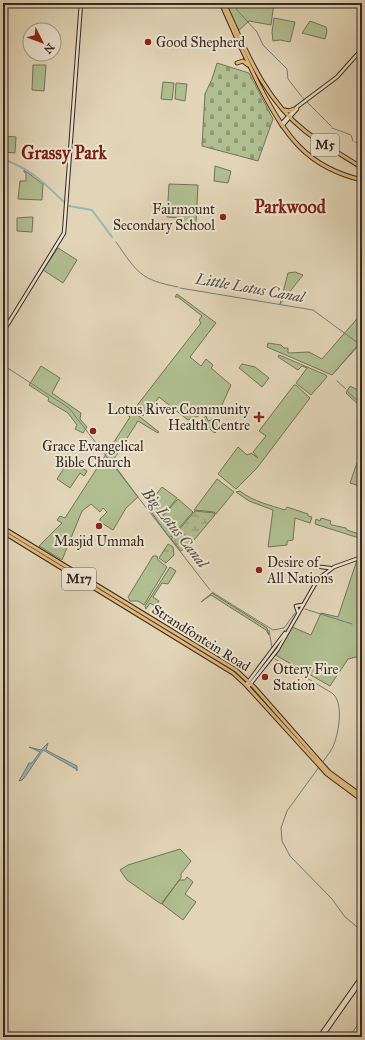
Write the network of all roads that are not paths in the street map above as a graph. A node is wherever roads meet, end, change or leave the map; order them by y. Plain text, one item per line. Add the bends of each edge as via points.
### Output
1 (81, 3) edge
2 (221, 3) edge
3 (224, 3) edge
4 (362, 49) edge
5 (237, 63) dead end
6 (250, 68) junction
7 (301, 104) junction
8 (282, 108) junction
9 (294, 109) junction
10 (289, 116) junction
11 (281, 126) junction
12 (362, 168) edge
13 (362, 180) edge
14 (3, 332) edge
15 (3, 528) edge
16 (3, 532) edge
17 (362, 557) edge
18 (321, 567) dead end
19 (331, 568) junction
20 (83, 577) junction
21 (94, 588) junction
22 (306, 600) junction
23 (297, 614) junction
24 (294, 620) junction
25 (280, 633) dead end
26 (282, 638) junction
27 (249, 682) junction
28 (247, 686) junction
29 (319, 763) junction
30 (322, 767) junction
31 (362, 796) edge
32 (362, 800) edge
33 (362, 976) edge
34 (362, 980) edge
35 (320, 1037) edge

1 - 14 main road via 63,238
2 - 6 main road, M5
3 - 8 main road, M5 via 256,75
4 - 7 main road via 326,88 320,89
5 - 6 main road via 245,62
6 - 11 main road, M5
7 - 9 main road
7 - 10 main road
8 - 9 main road via 289,111
8 - 10 main road, M5
9 - 10 main road
10 - 11 main road
10 - 12 main road, M5 via 308,134
11 - 13 main road, M5 via 314,160 338,173
15 - 20 main road, Strandfontein Road / M17
16 - 21 main road, Strandfontein Road / M17
17 - 19 main road
18 - 19 main road
19 - 22 main road via 316,582
20 - 21 main road
20 - 27 main road, Strandfontein Road / M17 via 231,667
21 - 28 main road, Strandfontein Road / M17 via 222,665
22 - 23 main road
22 - 23 main road via 301,606 296,606
23 - 24 main road
24 - 26 main road
24 - 27 main road via 275,653
25 - 26 main road
26 - 27 main road
27 - 28 main road
27 - 29 main road, Strandfontein Road / M17
28 - 29 main road, Strandfontein Road / M17
29 - 30 main road, Strandfontein Road / M17
30 - 31 main road, Strandfontein Road / M17
30 - 32 main road, Strandfontein Road / M17 via 339,785
33 - 35 main road
34 - 35 main road

